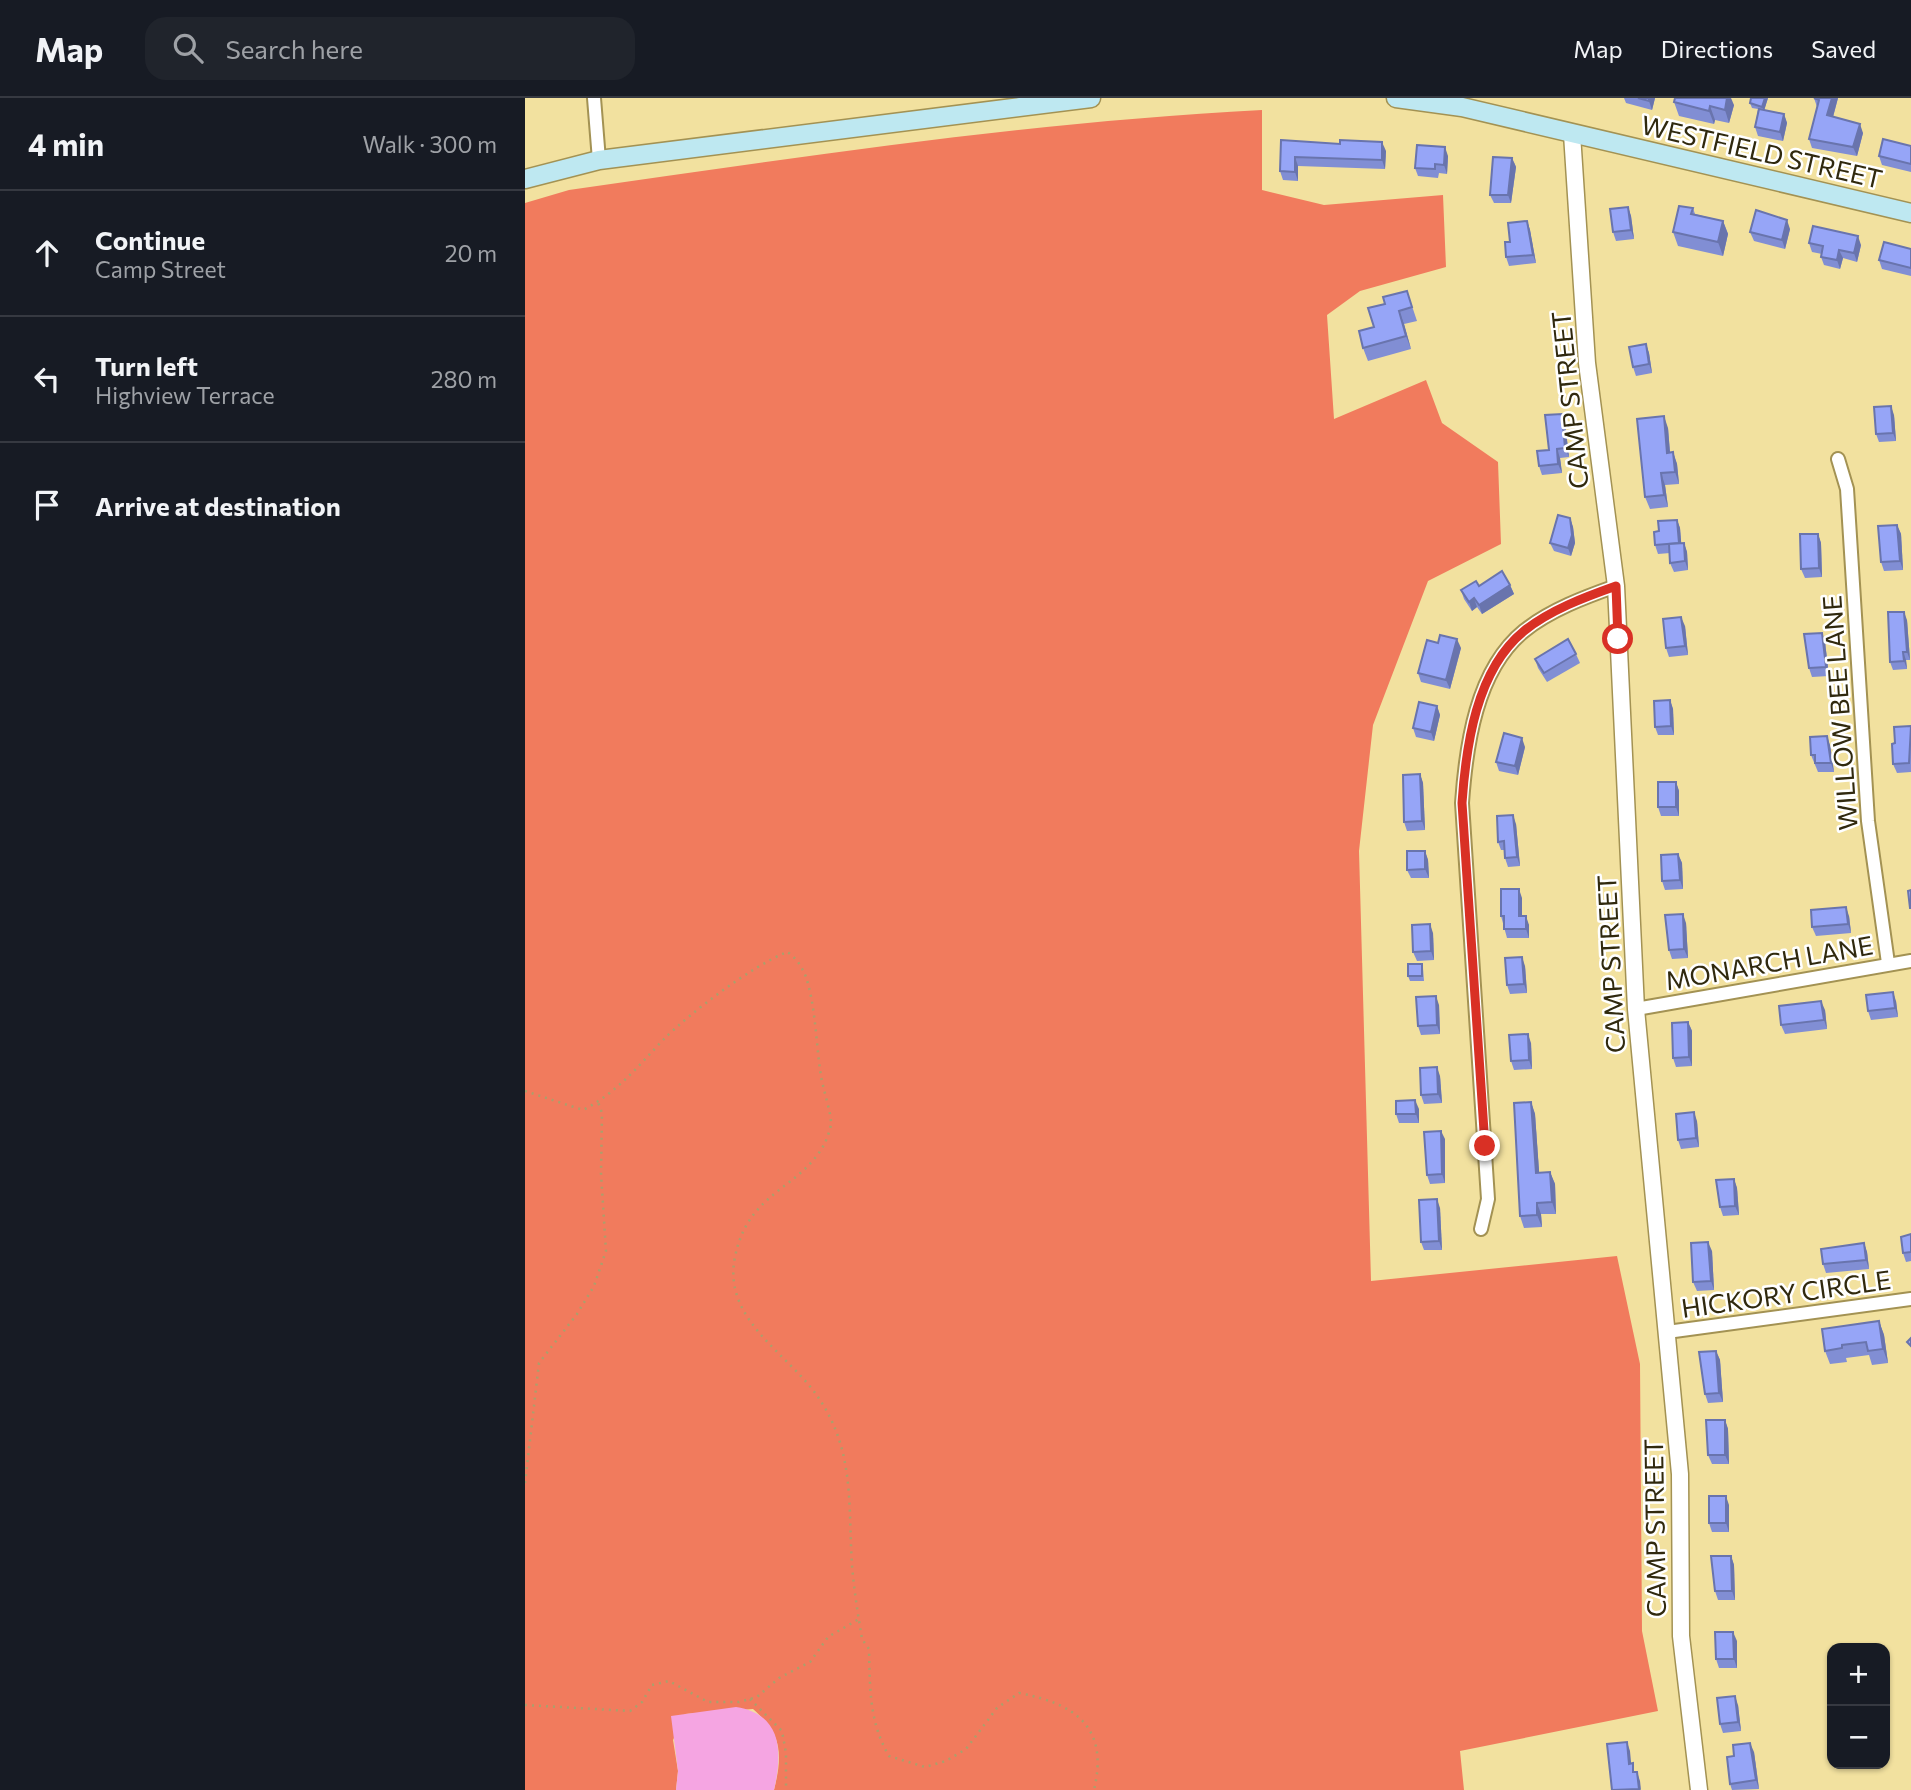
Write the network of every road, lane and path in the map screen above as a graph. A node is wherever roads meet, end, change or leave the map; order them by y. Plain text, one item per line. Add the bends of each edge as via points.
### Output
1 (594, 98) edge
2 (1091, 98) edge
3 (1396, 98) edge
4 (1571, 134) junction
5 (599, 160) junction
6 (525, 179) edge
7 (1911, 213) edge
8 (1838, 459) dead end
9 (1616, 586) junction
10 (1911, 961) edge
11 (1888, 963) junction
12 (1636, 1009) junction
13 (525, 1091) edge
14 (598, 1102) junction
15 (1481, 1229) dead end
16 (1911, 1299) edge
17 (1667, 1332) junction
18 (525, 1483) edge
19 (859, 1619) junction
20 (750, 1699) junction
21 (525, 1706) edge
22 (786, 1790) edge
23 (1094, 1790) edge
24 (1699, 1790) edge

1 - 5 street
2 - 5 main road
3 - 4 main road, WESTFIELD STREET via 1462,107
4 - 7 main road, WESTFIELD STREET
4 - 9 street, CAMP STREET via 1587,363
5 - 6 main road
8 - 11 street, WILLOW BEE LANE via 1847,489 1868,821
9 - 12 street, CAMP STREET
9 - 15 street via 1587,596 1524,631 1500,658 1484,691 1466,754 1462,803 1489,1199
10 - 11 street, MONARCH LANE
11 - 12 street, MONARCH LANE
12 - 17 street, CAMP STREET
13 - 14 path via 583,1110
14 - 18 path via 606,1251 583,1305 539,1363
14 - 19 path via 720,992 776,957 787,952 795,956 806,977 831,1122 825,1142 811,1161 755,1209 735,1256 733,1275 753,1329 818,1396 837,1430 849,1469 852,1567
16 - 17 street, HICKORY CIRCLE
17 - 24 street, CAMP STREET via 1682,1516 1681,1636
19 - 20 path via 828,1637 810,1662
19 - 23 path via 869,1649 872,1720 889,1756 925,1767 946,1761 966,1749 997,1708 1019,1693 1079,1714 1095,1740 1100,1766
20 - 21 path via 708,1702 669,1681 652,1685 630,1711
20 - 22 path via 782,1731

